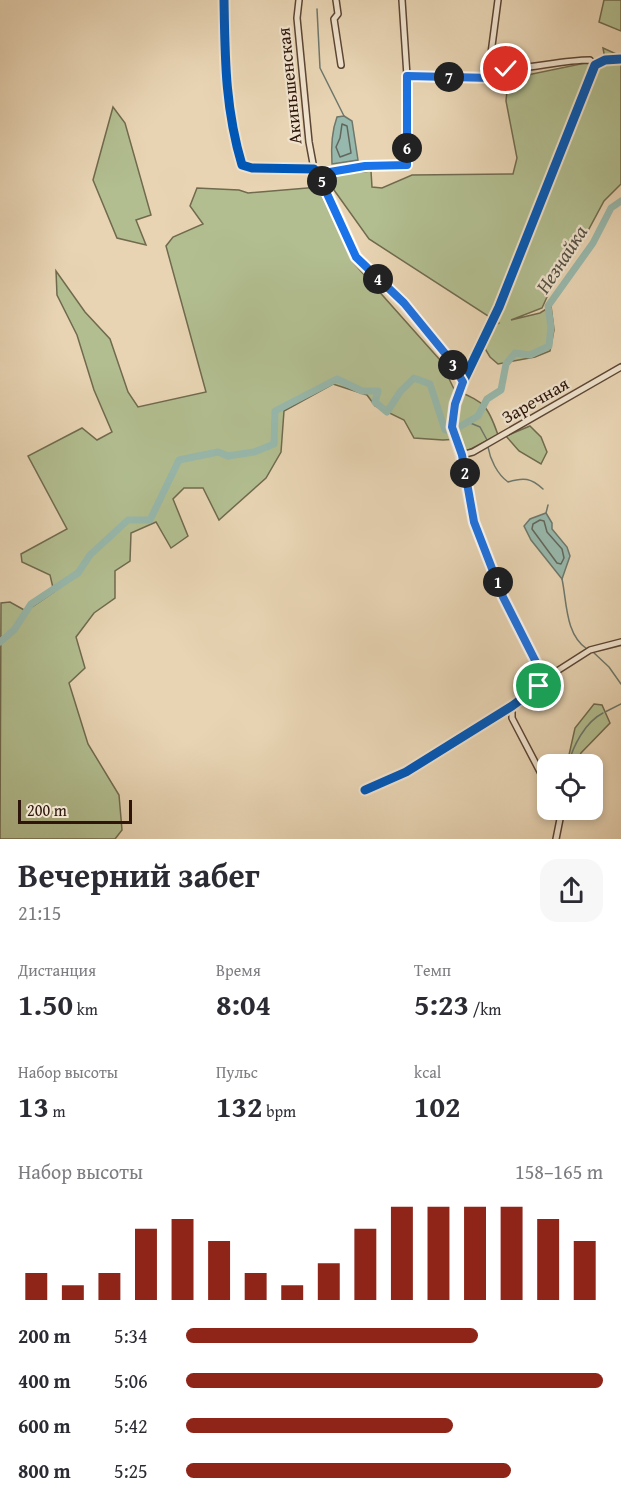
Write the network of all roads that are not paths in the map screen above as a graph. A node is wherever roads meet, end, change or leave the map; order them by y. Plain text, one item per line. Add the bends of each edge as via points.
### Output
1 (224, 0) edge
2 (299, 0) edge
3 (336, 0) edge
4 (402, 0) edge
5 (498, 0) edge
6 (621, 59) edge
7 (341, 65) dead end
8 (595, 65) junction
9 (506, 69) junction
10 (407, 76) junction
11 (316, 172) junction
12 (621, 367) edge
13 (463, 382) junction
14 (462, 455) junction
15 (621, 642) edge
16 (543, 680) junction
17 (512, 706) junction
18 (537, 766) edge
19 (365, 790) dead end
20 (560, 820) edge
21 (556, 839) edge

1 - 11 street via 225,85 242,165
2 - 11 street, Акиньшенская via 297,18 309,142
3 - 7 street via 338,14 334,19
4 - 10 street
5 - 9 street via 490,61 497,69
6 - 8 street
8 - 9 street via 590,60 564,60
8 - 13 street via 499,307
9 - 10 street via 492,78
10 - 11 street via 407,165
11 - 13 street, Акиньшенская via 356,257 404,303
12 - 14 street, Заречная
13 - 14 street via 455,404 453,430
14 - 16 street via 474,522 503,597
15 - 16 street via 590,650
16 - 17 street
17 - 18 street via 512,718
17 - 19 street via 406,772
20 - 21 street

